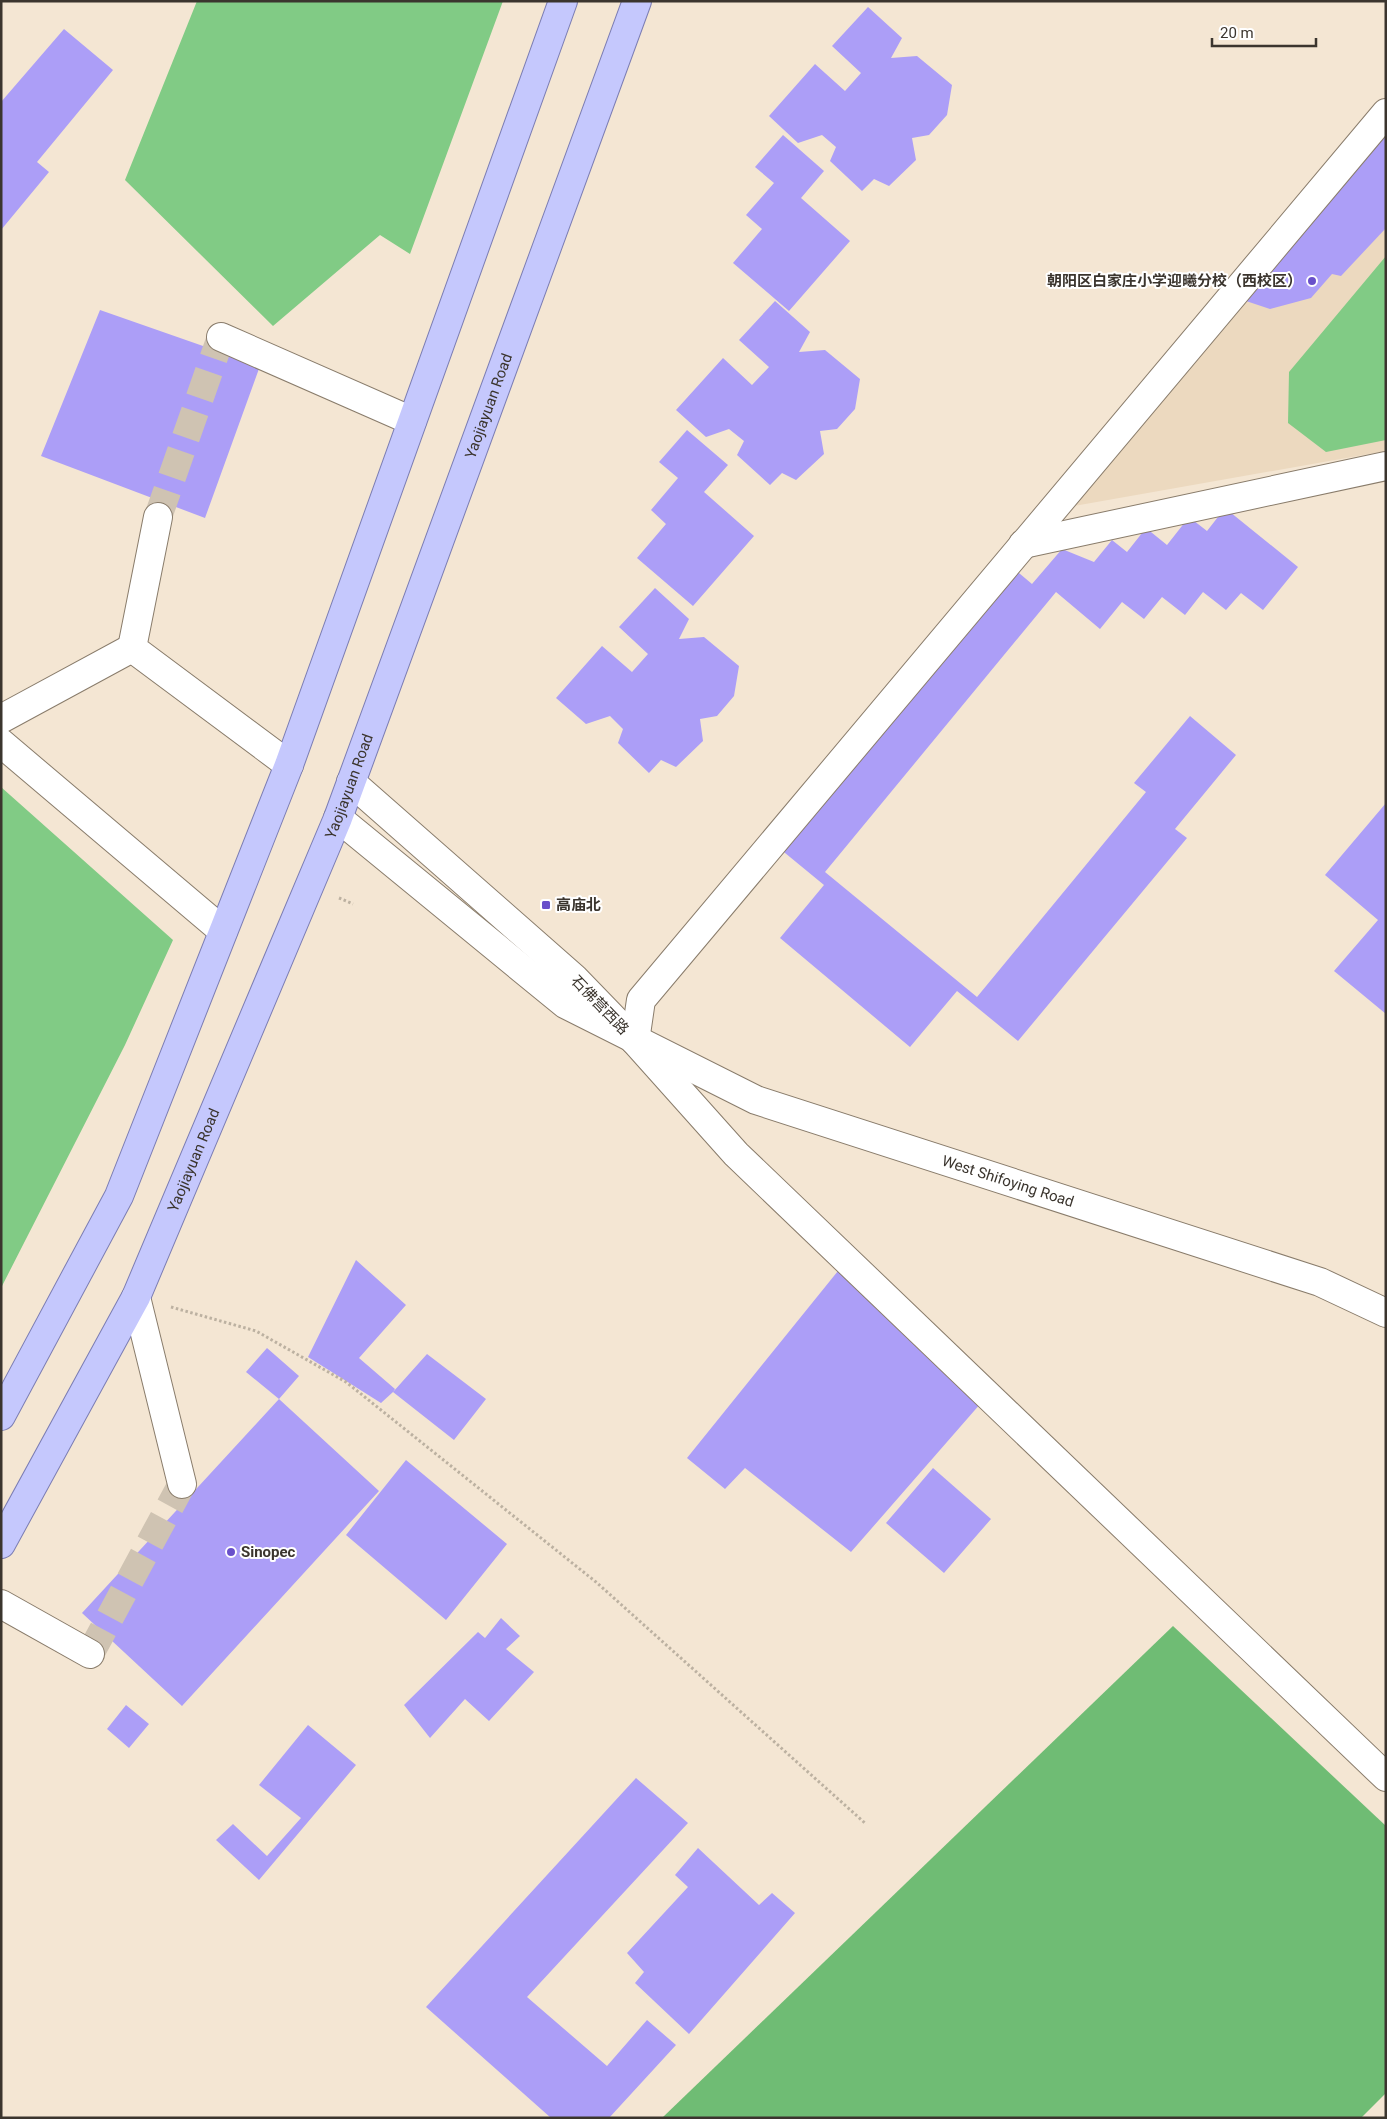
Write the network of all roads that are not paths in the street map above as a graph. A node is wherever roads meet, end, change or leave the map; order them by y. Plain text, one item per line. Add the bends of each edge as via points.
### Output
1 (563, 1) edge
2 (637, 1) edge
3 (1386, 113) edge
4 (221, 337) dead end
5 (412, 421) junction
6 (1386, 466) edge
7 (158, 517) tunnel mouth
8 (1023, 544) junction
9 (132, 648) junction
10 (1, 719) edge
11 (1, 743) edge
12 (289, 766) junction
13 (351, 782) junction
14 (338, 818) junction
15 (224, 931) junction
16 (635, 1041) junction
17 (136, 1297) junction
18 (1386, 1313) edge
19 (1, 1416) edge
20 (182, 1484) tunnel mouth
21 (1, 1544) edge
22 (1, 1604) edge
23 (90, 1654) dead end
24 (1386, 1777) edge

1 - 5 main road
2 - 13 main road, Yaojiayuan Road
3 - 8 street
4 - 5 street
5 - 12 main road
6 - 8 street
7 - 9 street
8 - 16 street via 641,1000
9 - 10 street
9 - 12 street
11 - 15 street
12 - 15 main road
13 - 14 main road, Yaojiayuan Road
13 - 16 street, 石佛营西路 via 574,978
14 - 16 street, 石佛营西路 via 565,1004
14 - 17 main road, Yaojiayuan Road
15 - 19 main road via 119,1196
16 - 18 street, West Shifoying Road via 756,1100 1320,1282
16 - 24 street via 736,1154
17 - 20 street
17 - 21 main road, Yaojiayuan Road
22 - 23 street

